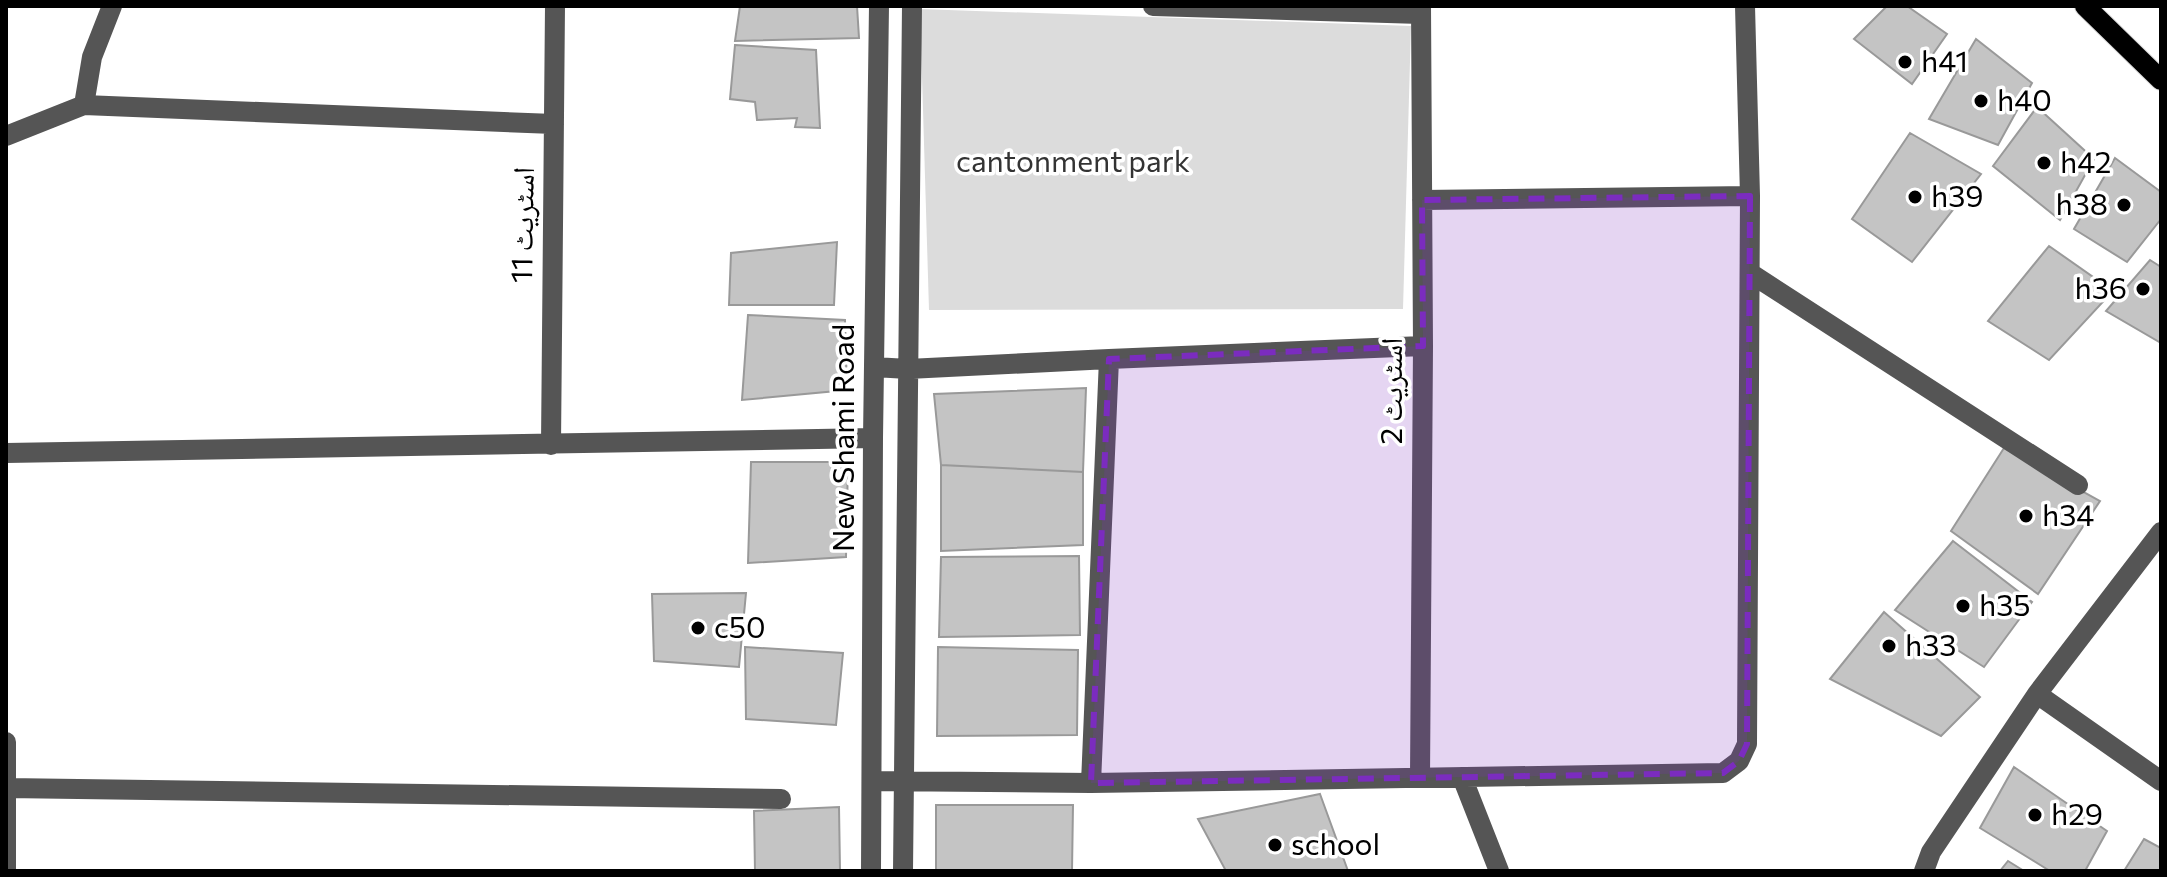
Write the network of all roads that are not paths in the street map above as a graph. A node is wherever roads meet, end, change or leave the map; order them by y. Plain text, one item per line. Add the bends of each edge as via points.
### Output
1 (112, 6) edge
2 (555, 6) edge
3 (879, 6) edge
4 (912, 6) edge
5 (1153, 6) edge
6 (1745, 6) edge
7 (2085, 6) edge
8 (1421, 10) edge
9 (2161, 80) edge
10 (84, 105) junction
11 (554, 124) junction
12 (6, 136) edge
13 (1750, 196) junction
14 (1422, 200) junction
15 (1750, 273) junction
16 (1423, 346) junction
17 (1109, 359) junction
18 (874, 367) junction
19 (908, 369) junction
20 (873, 438) junction
21 (551, 445) junction
22 (6, 453) edge
23 (2078, 485) dead end
24 (2161, 532) edge
25 (2037, 694) junction
26 (6, 742) edge
27 (1420, 777) junction
28 (1462, 777) junction
29 (873, 781) junction
30 (2161, 781) edge
31 (905, 782) junction
32 (1091, 783) junction
33 (7, 788) edge
34 (781, 799) dead end
35 (6, 871) edge
36 (871, 871) edge
37 (903, 871) edge
38 (1499, 871) edge
39 (1924, 871) edge

1 - 10 street via 92,57
2 - 11 street, اسٹریٹ 11
3 - 18 street, New Shami Road
4 - 19 street, New Shami Road
5 - 8 street
6 - 13 street
7 - 9 main road
8 - 14 street, اسٹریٹ 2
10 - 11 street
10 - 12 street
11 - 21 street, اسٹریٹ 11
13 - 14 street
13 - 15 street
14 - 16 street, اسٹریٹ 2
15 - 23 street
15 - 28 street via 1747,744 1739,761 1723,773
16 - 17 street
16 - 27 street, اسٹریٹ 2
17 - 19 street
17 - 32 street
18 - 19 street
18 - 20 street, New Shami Road
19 - 31 street, New Shami Road
20 - 21 street
20 - 29 street, New Shami Road
21 - 22 street
24 - 25 street
25 - 30 street
25 - 39 street via 1931,852
26 - 33 street
27 - 28 street
27 - 32 street
28 - 38 street
29 - 31 street
29 - 36 street, New Shami Road
31 - 32 street
31 - 37 street, New Shami Road
33 - 34 street
33 - 35 street

